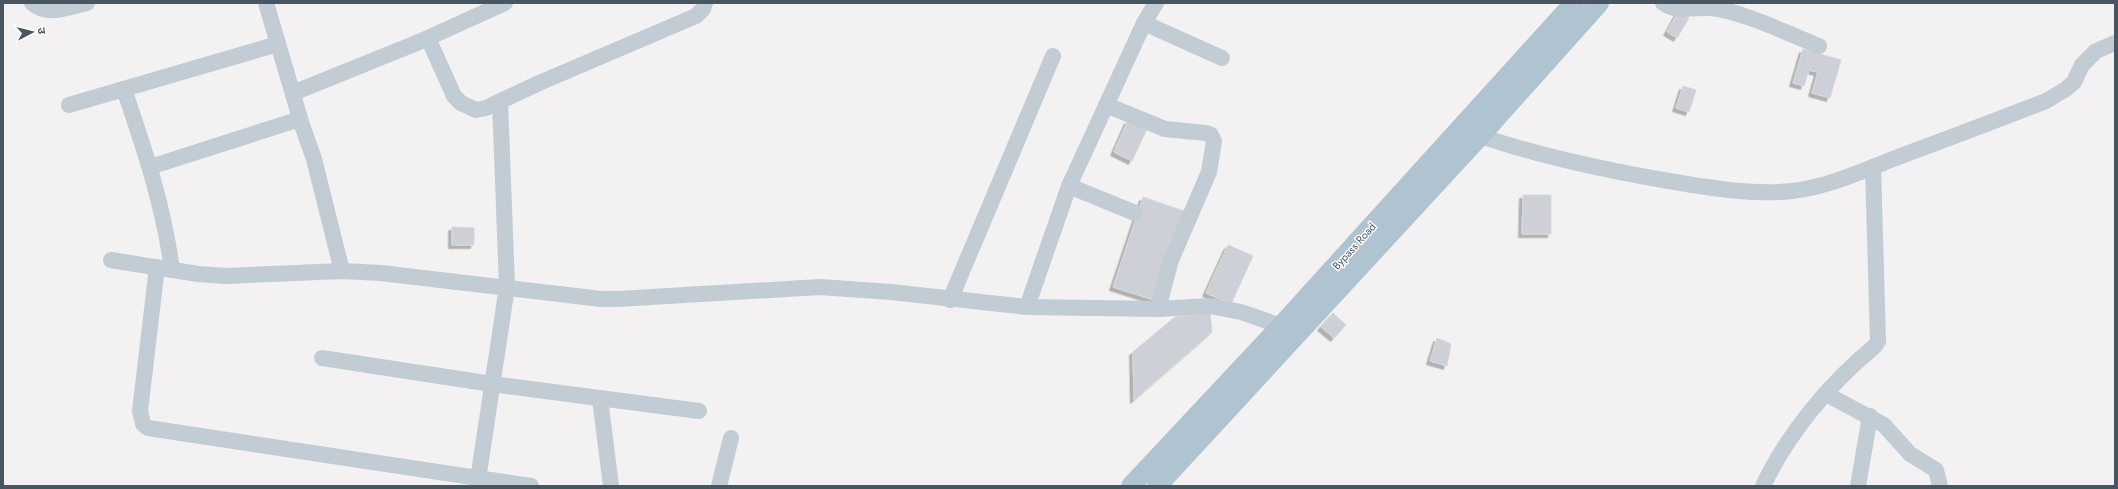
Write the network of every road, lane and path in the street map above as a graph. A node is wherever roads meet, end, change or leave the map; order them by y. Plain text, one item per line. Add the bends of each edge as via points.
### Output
1 (32, 3) edge
2 (87, 3) edge
3 (266, 3) edge
4 (505, 3) edge
5 (705, 3) edge
6 (1156, 3) edge
7 (1574, 3) edge
8 (1599, 3) edge
9 (1663, 3) edge
10 (1144, 23) junction
11 (428, 38) junction
12 (2115, 43) edge
13 (278, 44) junction
14 (1819, 46) dead end
15 (1054, 56) dead end
16 (1222, 58) dead end
17 (124, 89) junction
18 (292, 93) junction
19 (500, 101) junction
20 (69, 105) dead end
21 (1106, 105) junction
22 (300, 119) junction
23 (1480, 136) junction
24 (150, 167) junction
25 (1873, 167) junction
26 (1069, 186) junction
27 (1135, 213) dead end
28 (111, 260) dead end
29 (165, 269) junction
30 (342, 271) junction
31 (506, 287) junction
32 (950, 300) junction
33 (1027, 307) junction
34 (1158, 309) junction
35 (1281, 326) junction
36 (322, 358) dead end
37 (492, 384) junction
38 (1826, 394) junction
39 (600, 399) junction
40 (699, 411) dead end
41 (1870, 416) junction
42 (731, 438) dead end
43 (477, 482) edge
44 (531, 486) edge
45 (611, 486) edge
46 (720, 486) edge
47 (1131, 486) edge
48 (1158, 486) edge
49 (1763, 486) edge
50 (1858, 486) edge
51 (1940, 486) edge

1 - 2 street via 46,11
3 - 13 street
4 - 11 street
5 - 19 street via 696,16
6 - 10 street
7 - 35 main road, Bypass Road
8 - 23 main road, Bypass Road
9 - 14 street via 1680,9 1722,10
10 - 16 street
10 - 21 street
11 - 18 street
11 - 19 street via 454,96 461,103 476,110
12 - 25 street via 2096,51 2082,65 2074,82 2046,101
13 - 17 street
13 - 18 street
15 - 32 street
17 - 20 street
17 - 24 street
18 - 22 street
19 - 31 street
21 - 26 street
21 - 34 street via 1165,129 1206,133 1211,135 1214,141 1209,172 1171,260
22 - 24 street
22 - 30 street via 314,159
23 - 25 street via 1543,156 1658,180 1714,188 1791,191 1819,186
23 - 48 main road, Bypass Road
24 - 29 street via 164,218
25 - 38 street via 1878,341
26 - 27 street
26 - 33 street
28 - 29 street
29 - 30 street via 225,276
29 - 43 street via 140,411 143,424 157,430
30 - 31 street
31 - 32 street via 618,299 820,287 891,292
31 - 37 street
32 - 33 street
33 - 34 street
34 - 35 street via 1210,306 1241,312
35 - 47 main road, Bypass Road
36 - 37 street
37 - 39 street
37 - 43 street
38 - 41 street
38 - 49 street via 1797,430
39 - 40 street
39 - 45 street
41 - 50 street
41 - 51 street via 1884,425 1917,460 1936,470
42 - 46 street
43 - 44 street

